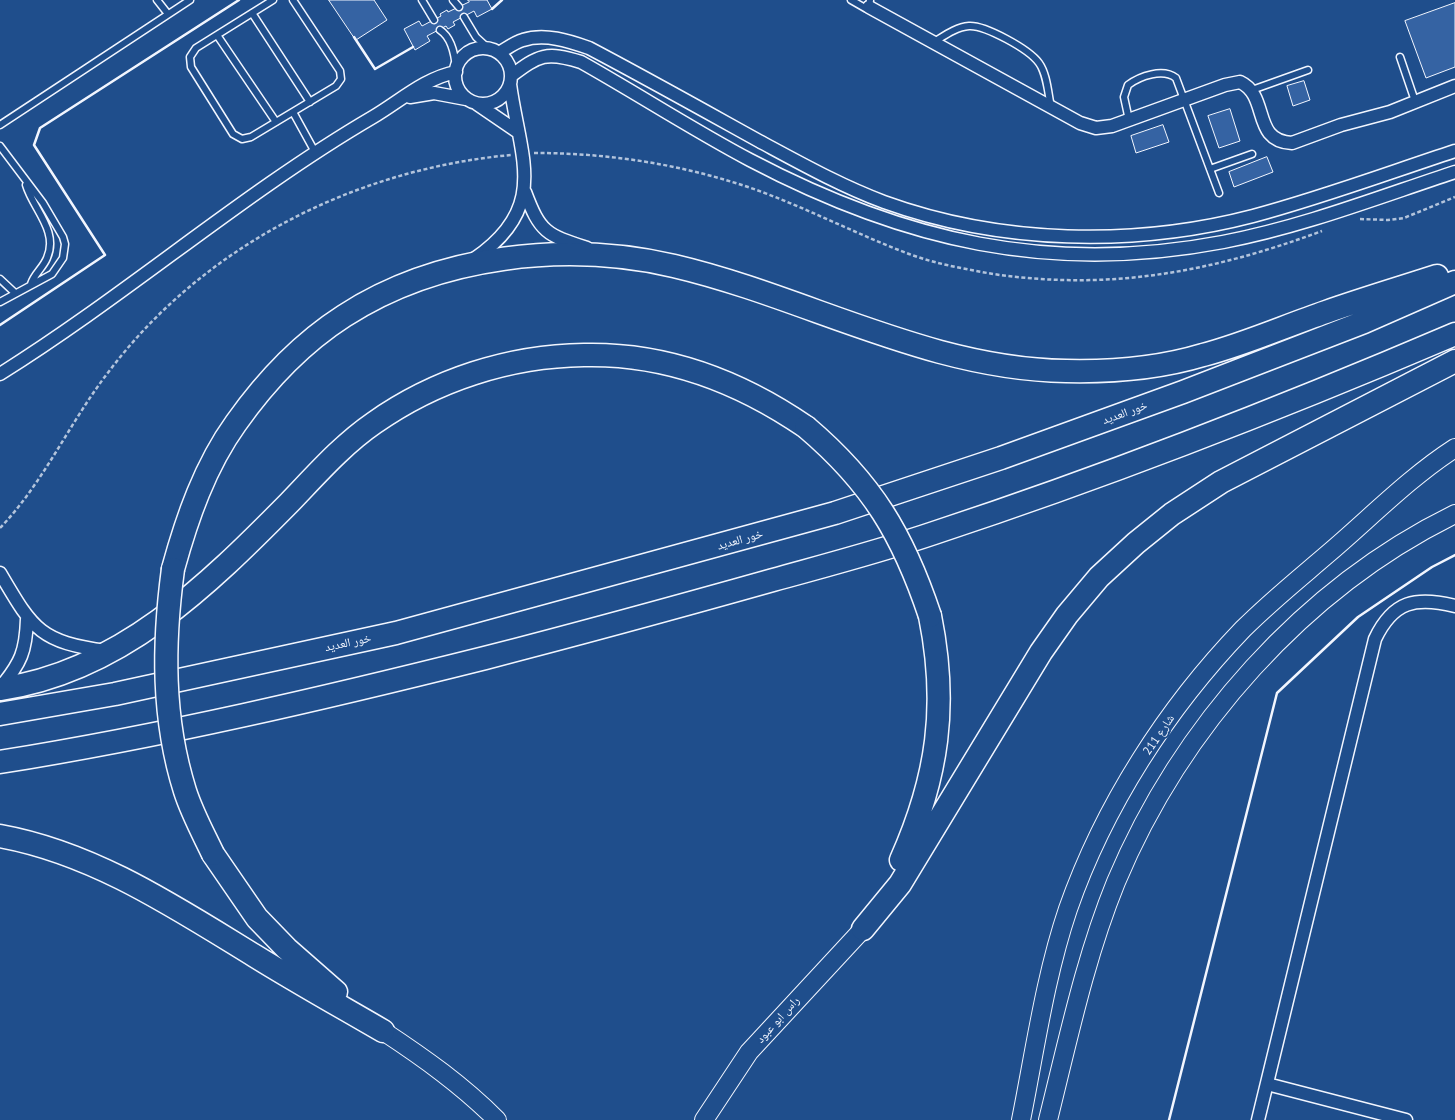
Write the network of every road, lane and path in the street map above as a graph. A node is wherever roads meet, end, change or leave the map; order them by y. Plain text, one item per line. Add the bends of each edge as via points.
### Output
1 (157, 0) edge
2 (190, 0) edge
3 (273, 0) edge
4 (293, 0) edge
5 (422, 0) edge
6 (453, 0) edge
7 (851, 0) edge
8 (870, 3) edge
9 (458, 7) dead end
10 (252, 13) junction
11 (168, 14) junction
12 (464, 17) dead end
13 (434, 20) dead end
14 (440, 30) dead end
15 (217, 35) junction
16 (932, 42) junction
17 (494, 51) junction
18 (1400, 57) dead end
19 (1308, 70) dead end
20 (456, 71) junction
21 (510, 80) junction
22 (1455, 86) edge
23 (1252, 90) junction
24 (405, 98) junction
25 (1186, 99) junction
26 (472, 101) junction
27 (1415, 101) junction
28 (310, 102) junction
29 (1052, 108) junction
30 (293, 112) junction
31 (1129, 120) junction
32 (276, 122) junction
33 (0, 125) edge
34 (518, 132) junction
35 (0, 146) edge
36 (1455, 151) edge
37 (315, 152) junction
38 (1252, 154) dead end
39 (1210, 169) junction
40 (1455, 172) edge
41 (26, 183) junction
42 (525, 192) junction
43 (1219, 193) dead end
44 (609, 256) junction
45 (462, 268) junction
46 (1455, 270) edge
47 (0, 280) edge
48 (1455, 282) edge
49 (30, 284) junction
50 (15, 293) junction
51 (0, 302) edge
52 (1455, 334) edge
53 (1455, 361) edge
54 (0, 374) edge
55 (1455, 448) edge
56 (1455, 514) edge
57 (0, 573) edge
58 (1455, 606) edge
59 (27, 618) junction
60 (109, 652) junction
61 (0, 688) edge
62 (0, 714) edge
63 (0, 762) edge
64 (0, 836) edge
65 (863, 929) junction
66 (383, 1031) junction
67 (1267, 1084) junction
68 (497, 1120) edge
69 (704, 1120) edge
70 (1021, 1120) edge
71 (1048, 1120) edge
72 (1258, 1120) edge
73 (1406, 1120) edge

1 - 11 lane
2 - 11 lane
3 - 10 lane
4 - 28 lane via 341,75 336,86
5 - 13 lane
6 - 9 lane
7 - 8 lane via 865,8
8 - 16 street
10 - 15 lane
10 - 28 lane
11 - 33 lane
12 - 17 lane via 476,37
14 - 20 lane via 452,47
15 - 32 lane
15 - 32 lane via 194,50 190,64 233,134 245,140
16 - 29 street
16 - 29 lane via 956,29 976,27 1026,51 1043,70
17 - 20 street via 482,48 469,52
17 - 21 street via 508,63
17 - 36 street via 523,40 541,38 581,45 790,158 884,202 969,224 1027,233 1091,238 1198,228 1294,204
18 - 27 lane
19 - 23 lane
20 - 24 street via 432,79
20 - 26 street via 458,88
21 - 26 street via 499,99 488,104
21 - 34 street
21 - 40 street via 534,59 549,55 581,62 749,159 849,206 949,239 1032,252 1124,254 1225,242
22 - 27 street
23 - 25 street via 1240,82 1233,82
23 - 27 street via 1270,135 1284,143 1300,142
24 - 26 street via 434,93
24 - 37 street
25 - 31 street
25 - 31 lane via 1179,81 1168,73 1135,81 1124,92
25 - 39 lane
26 - 34 street
28 - 30 lane
29 - 31 street via 1096,128
30 - 32 lane
30 - 37 lane
34 - 42 street
35 - 41 lane
37 - 54 street via 92,314
38 - 39 lane
39 - 43 lane
41 - 49 lane via 46,226 50,243 47,259
41 - 49 lane via 42,203 65,244 63,258 56,269 47,278
42 - 44 street via 538,224 546,231
42 - 45 street via 510,224 487,250
44 - 45 highway via 543,255
44 - 46 highway via 641,259 714,277 949,356 1066,371 1120,369 1198,357
45 - 66 highway, bridge via 383,294 343,316 302,348 234,425 209,468 173,569 165,644 174,750 186,792 213,854 257,918 287,950
47 - 50 lane
48 - 62 highway, خور العديد via 1364,322 1183,392 1001,458 835,513 396,633 143,688
49 - 50 lane
50 - 51 lane
52 - 63 highway via 1123,466 933,534 855,557 610,626 386,682 98,746
53 - 65 highway via 1221,482 1172,514 1099,577 1041,652 900,884
55 - 70 main road, شارع 211 via 1423,471 1244,628 1197,683 1131,776 1095,842 1068,910 1058,942
56 - 71 main road via 1371,564 1319,605 1244,678 1181,761 1130,851 1103,916
57 - 59 street
58 - 67 street via 1424,600 1406,604 1391,614 1375,639
59 - 60 street via 52,639
59 - 61 street via 25,650
60 - 61 highway via 45,678
60 - 65 highway, bridge via 153,626 192,597 340,450 373,423 410,400 485,369 560,355 639,357 719,378 776,406 806,427 849,466 890,522 918,580 930,616 939,668 936,748 915,830
64 - 66 highway via 59,852 144,888
65 - 69 main road, راس ابو عبود via 749,1052
66 - 68 main road via 431,1063
67 - 72 street
67 - 73 street

